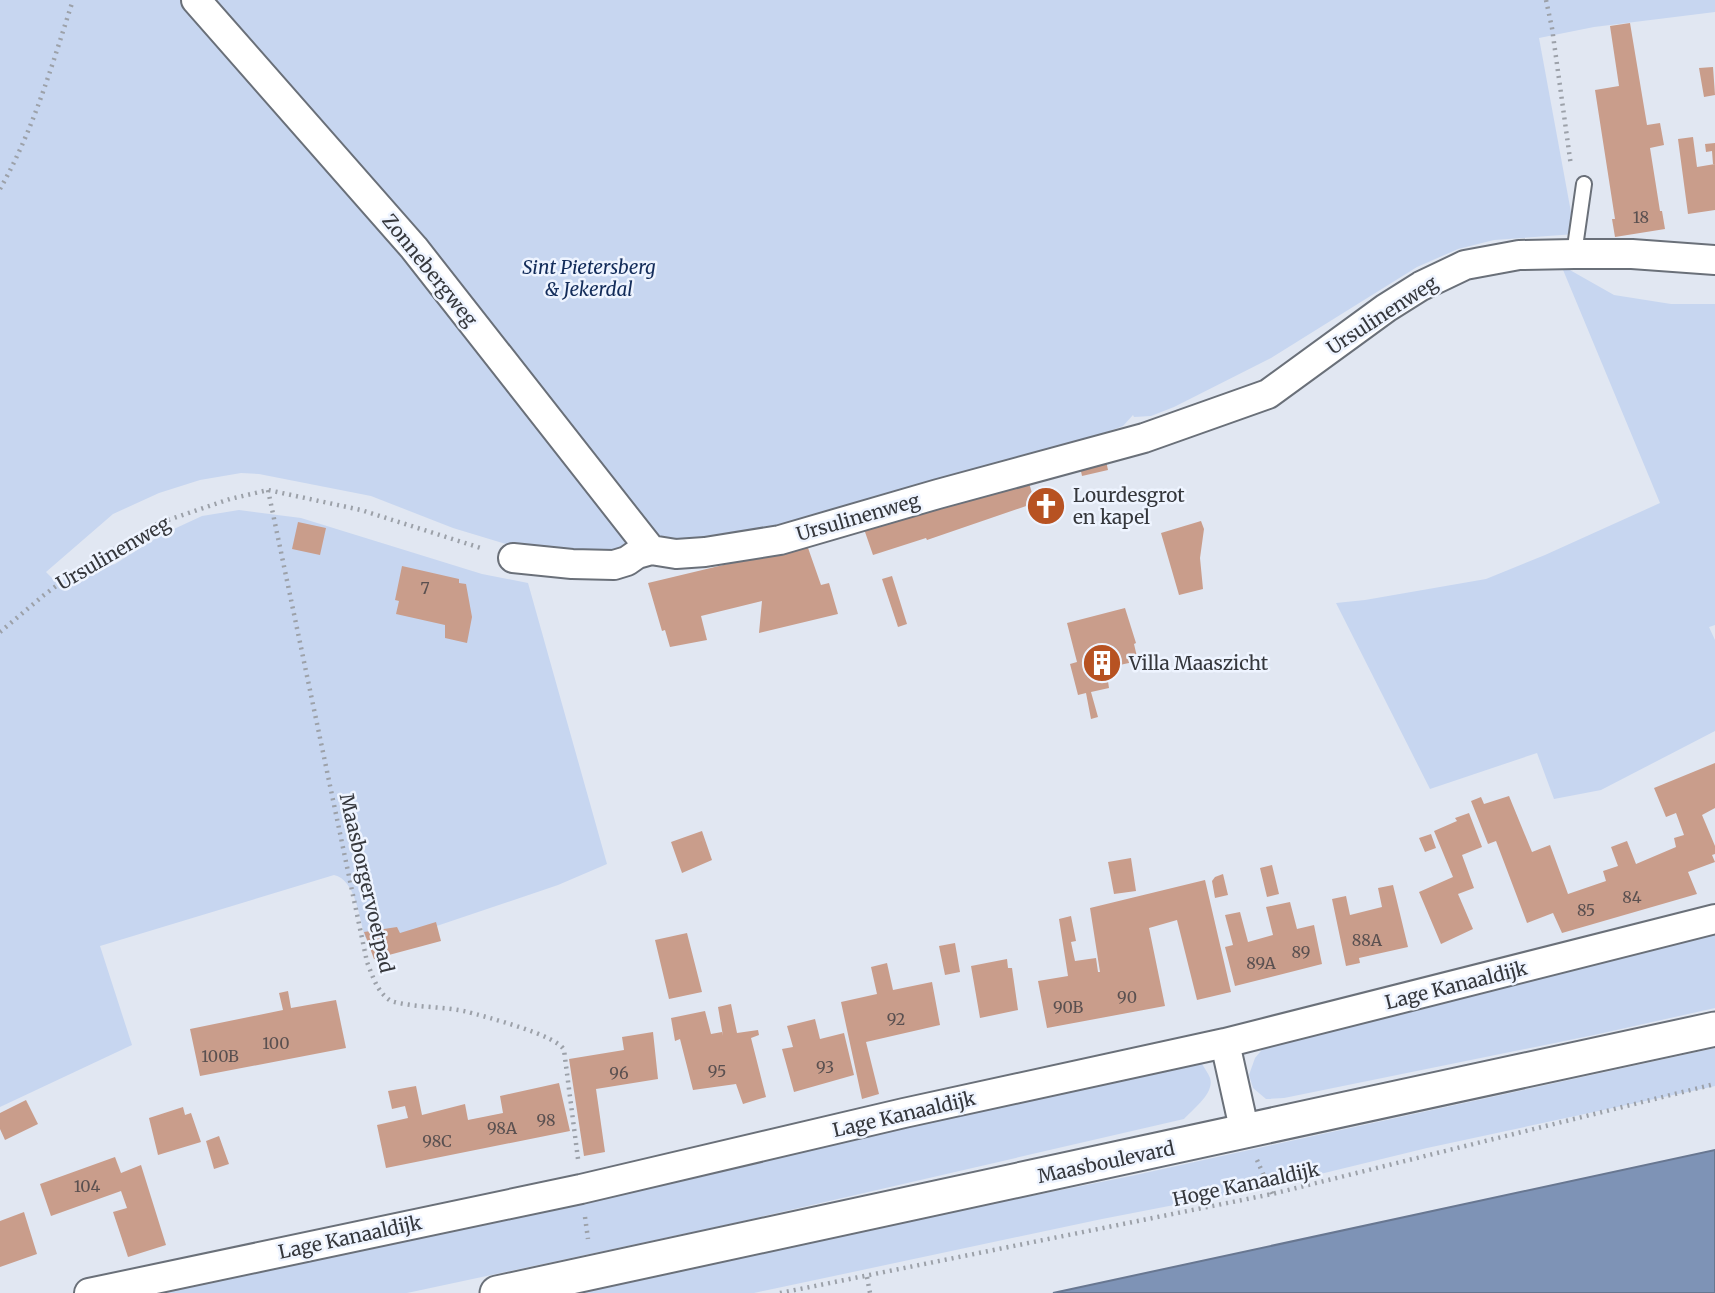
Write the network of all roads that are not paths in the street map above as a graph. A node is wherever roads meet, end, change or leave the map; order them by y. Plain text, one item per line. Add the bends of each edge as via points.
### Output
1 (196, 0) edge
2 (1584, 184) road end
3 (1574, 254) junction
4 (1715, 260) edge
5 (651, 551) junction
6 (513, 558) road end
7 (1715, 919) edge
8 (1715, 1029) edge
9 (1225, 1043) junction
10 (1245, 1133) junction
11 (89, 1293) edge
12 (497, 1293) edge

1 - 5 street, Zonnebergweg via 414,248
2 - 3 lane
3 - 4 street, Ursulinenweg
3 - 5 street, Ursulinenweg via 1519,255 1465,265 1386,308 1268,394 1144,438 780,540 705,552
5 - 6 street, Ursulinenweg via 614,565
7 - 9 street, Lage Kanaaldijk
8 - 10 street, Maasboulevard
9 - 10 street
9 - 11 street, Lage Kanaaldijk via 581,1189
10 - 12 street, Maasboulevard

